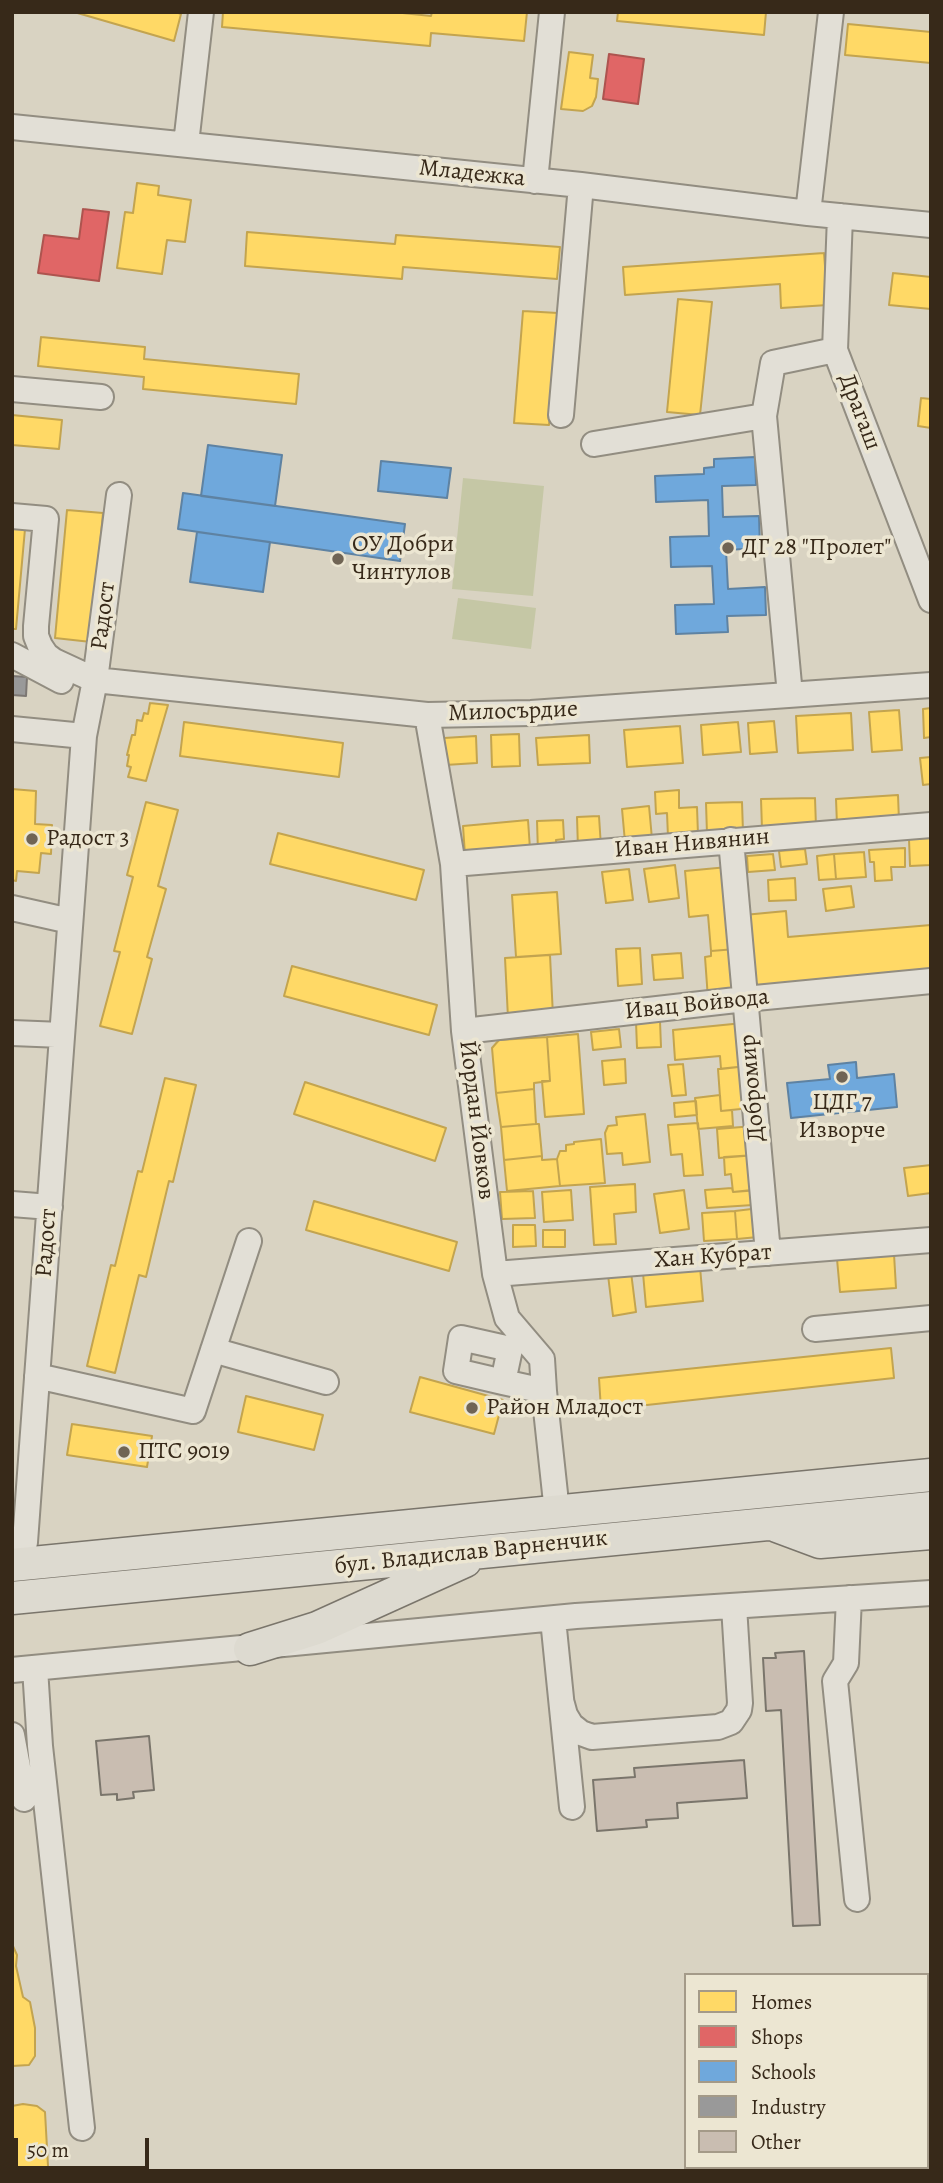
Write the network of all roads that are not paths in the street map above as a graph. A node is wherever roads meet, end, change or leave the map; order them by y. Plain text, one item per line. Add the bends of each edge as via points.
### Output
1 (201, 12) edge
2 (552, 12) edge
3 (831, 12) edge
4 (12, 127) edge
5 (186, 144) junction
6 (535, 181) junction
7 (581, 185) junction
8 (808, 213) junction
9 (840, 216) junction
10 (931, 225) edge
11 (835, 350) junction
12 (12, 389) edge
13 (101, 397) dead end
14 (561, 415) dead end
15 (764, 416) junction
16 (594, 444) dead end
17 (119, 495) dead end
18 (12, 516) edge
19 (931, 600) edge
20 (12, 655) edge
21 (931, 685) edge
22 (94, 689) junction
23 (790, 695) junction
24 (427, 715) junction
25 (12, 729) edge
26 (84, 736) junction
27 (931, 825) edge
28 (731, 840) junction
29 (453, 864) junction
30 (12, 908) edge
31 (70, 921) junction
32 (931, 981) edge
33 (745, 999) junction
34 (464, 1031) junction
35 (12, 1032) edge
36 (62, 1035) junction
37 (12, 1204) edge
38 (50, 1207) junction
39 (931, 1240) edge
40 (249, 1241) dead end
41 (768, 1253) junction
42 (495, 1274) junction
43 (931, 1318) edge
44 (815, 1329) dead end
45 (213, 1350) junction
46 (37, 1376) junction
47 (326, 1382) dead end
48 (503, 1382) dead end
49 (544, 1391) junction
50 (931, 1475) edge
51 (931, 1508) edge
52 (557, 1512) junction
53 (773, 1524) junction
54 (931, 1533) edge
55 (485, 1552) junction
56 (17, 1565) edge
57 (931, 1593) edge
58 (12, 1598) edge
59 (849, 1598) junction
60 (734, 1606) junction
61 (553, 1619) junction
62 (250, 1649) junction
63 (23, 1669) edge
64 (562, 1704) junction
65 (12, 1735) edge
66 (24, 1799) dead end
67 (572, 1807) dead end
68 (857, 1899) dead end
69 (82, 2128) dead end

1 - 5 street
2 - 6 street
3 - 8 street
4 - 5 street, Младежка
5 - 6 street, Младежка
6 - 7 street, Младежка
7 - 8 street, Младежка
7 - 14 street
8 - 9 street, Младежка
9 - 10 street, Младежка
9 - 11 street, Драгаш
11 - 15 street via 773,363
11 - 19 street, Драгаш
12 - 13 street
15 - 16 street
15 - 23 street
17 - 22 street, Радост
18 - 22 street via 46,519 36,626 40,646
20 - 22 street
21 - 23 street, Милосърдие
22 - 24 street, Милосърдие
22 - 26 street, Радост
23 - 24 street, Милосърдие via 531,713
24 - 29 street, Йордан Йовков
25 - 26 street
26 - 31 street, Радост
27 - 28 street, Иван Нивянин
28 - 29 street, Иван Нивянин
28 - 33 street, Добромир
29 - 34 street, Йордан Йовков
30 - 31 street
31 - 36 street, Радост
32 - 33 street, Ивац Войвода
33 - 34 street, Ивац Войвода
33 - 41 street, Добромир
34 - 42 street, Йордан Йовков
35 - 36 street
36 - 38 street, Радост
37 - 38 street
38 - 46 street, Радост
39 - 41 street, Хан Кубрат
40 - 45 street
41 - 42 street, Хан Кубрат
42 - 49 street, Йордан Йовков via 507,1318 542,1359
43 - 44 street
45 - 46 street via 193,1411
45 - 47 street
46 - 56 street, Радост
48 - 49 street
49 - 52 street, Йордан Йовков
50 - 52 main road, бул. Владислав Варненчик
51 - 53 main road, бул. Владислав Варненчик
52 - 56 main road, бул. Владислав Варненчик
53 - 54 main road via 820,1542
53 - 55 main road, бул. Владислав Варненчик
55 - 58 main road, бул. Владислав Варненчик
55 - 62 main road via 317,1628
57 - 59 street
59 - 60 street
59 - 68 street via 846,1663 835,1681
60 - 61 street
60 - 64 street via 740,1703 731,1722 718,1727 592,1737 571,1725
61 - 62 street
61 - 64 street
62 - 63 street
63 - 69 street via 41,1758
64 - 67 street
65 - 66 street

